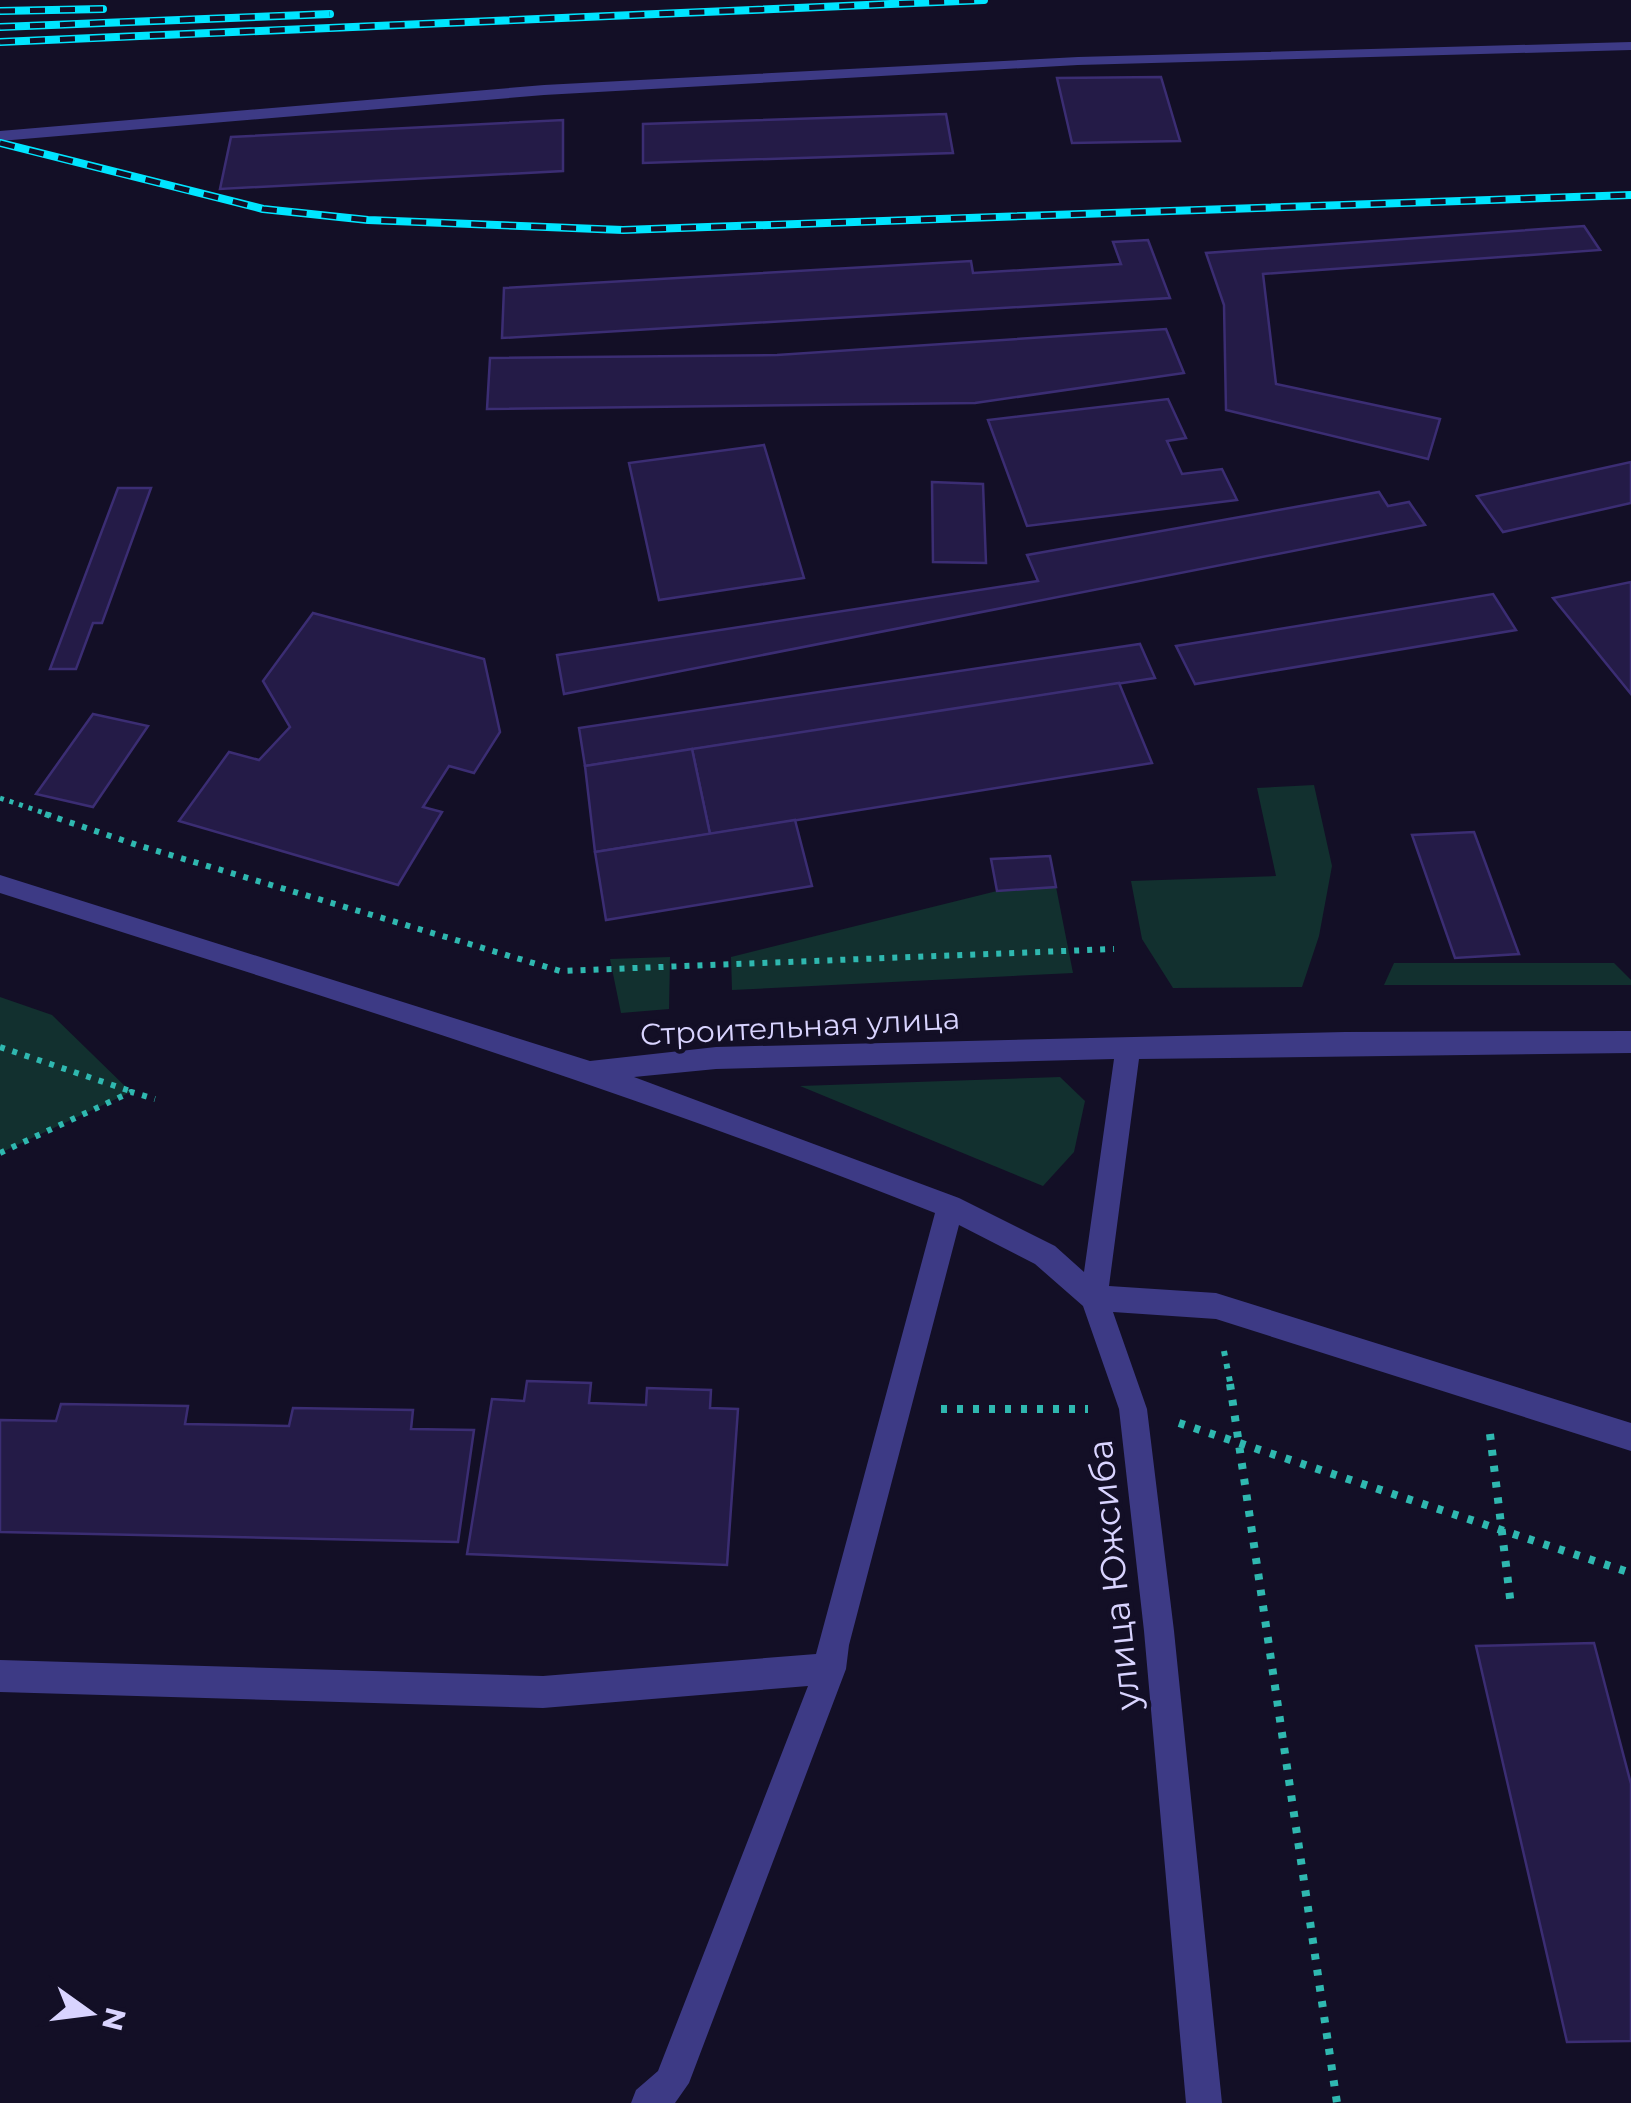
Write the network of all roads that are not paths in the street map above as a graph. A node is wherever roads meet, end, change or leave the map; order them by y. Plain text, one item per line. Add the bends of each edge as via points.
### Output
1 (1631, 46) edge
2 (0, 136) edge
3 (0, 884) edge
4 (1631, 1042) edge
5 (1128, 1047) junction
6 (586, 1071) junction
7 (950, 1208) junction
8 (1094, 1298) junction
9 (1631, 1436) edge
10 (830, 1669) junction
11 (0, 1676) edge
12 (649, 2103) edge
13 (1204, 2103) edge

1 - 2 street via 1078,60 623,86
3 - 6 street, Строительная улица
4 - 5 street, Строительная улица
5 - 6 street, Строительная улица via 716,1058
5 - 8 street, улица Южсиба
6 - 7 street
7 - 8 street via 1045,1255
7 - 10 street
8 - 9 street via 1216,1306
8 - 13 street, улица Южсиба via 1133,1408
10 - 11 street via 543,1692
10 - 12 street via 671,2083

